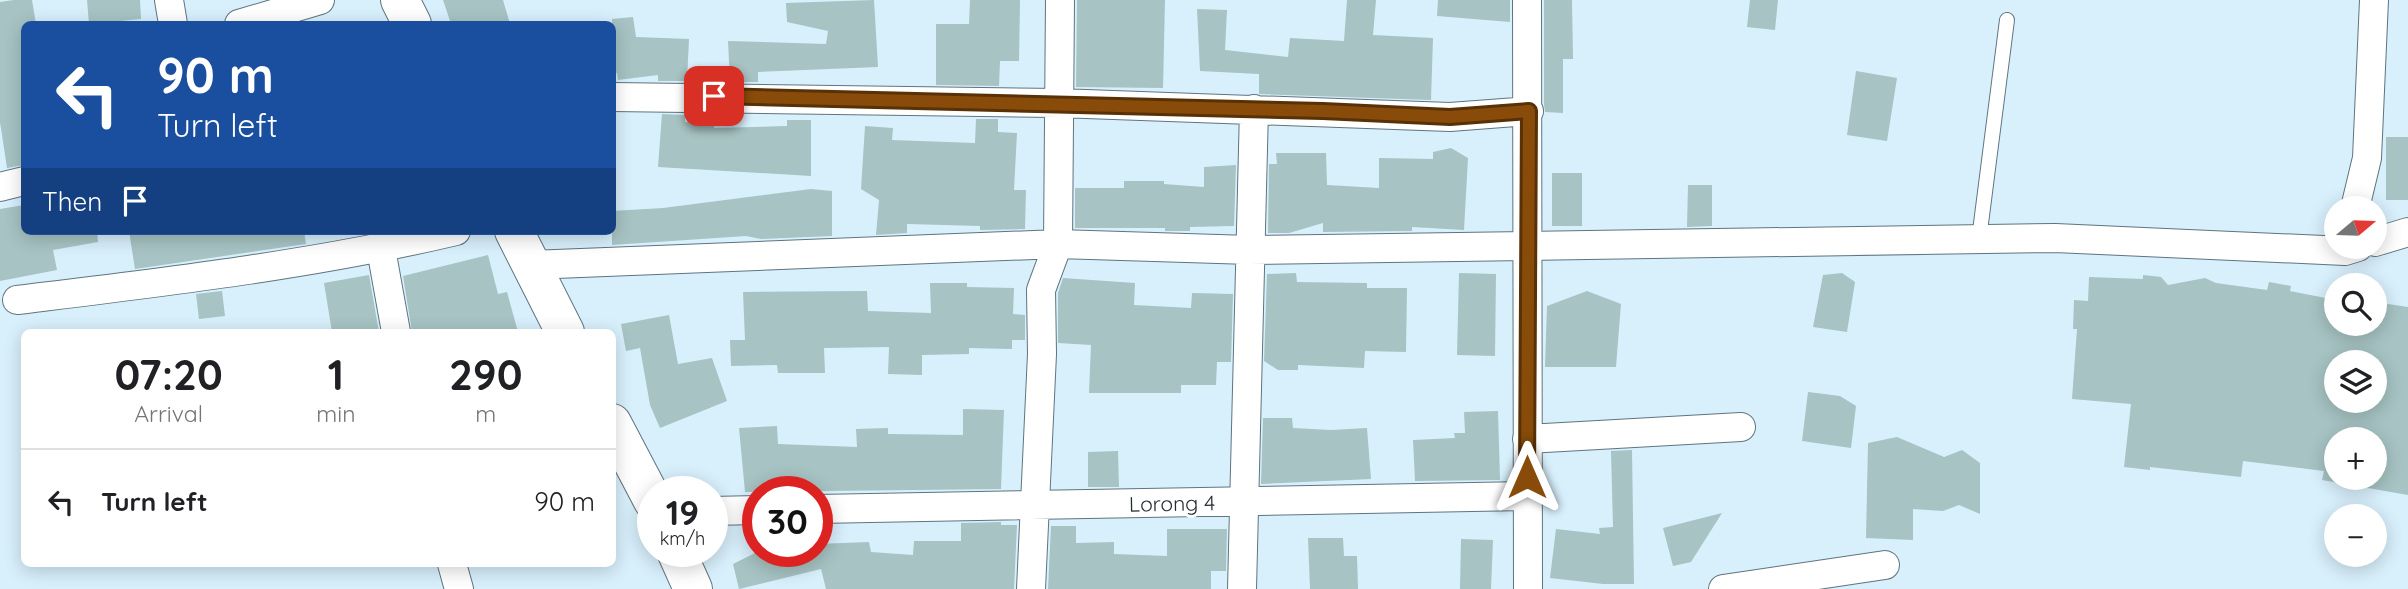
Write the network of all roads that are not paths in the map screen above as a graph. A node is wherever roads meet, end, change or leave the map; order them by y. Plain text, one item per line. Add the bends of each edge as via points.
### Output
1 (169, 0) edge
2 (320, 0) edge
3 (400, 0) edge
4 (1060, 0) edge
5 (1527, 0) edge
6 (2374, 0) edge
7 (2007, 20) dead end
8 (172, 21) edge
9 (249, 21) edge
10 (410, 21) edge
11 (616, 97) edge
12 (1058, 103) junction
13 (1254, 109) junction
14 (1529, 111) junction
15 (21, 182) edge
16 (0, 187) edge
17 (2358, 196) edge
18 (2408, 232) edge
19 (439, 235) edge
20 (516, 235) edge
21 (2387, 238) edge
22 (1979, 239) junction
23 (1058, 244) junction
24 (1528, 244) junction
25 (2324, 247) edge
26 (381, 249) junction
27 (1250, 250) junction
28 (530, 265) junction
29 (17, 300) dead end
30 (395, 329) edge
31 (563, 329) edge
32 (1741, 427) dead end
33 (616, 431) edge
34 (1527, 439) junction
35 (640, 476) edge
36 (1527, 496) junction
37 (1245, 503) junction
38 (1033, 506) junction
39 (833, 509) edge
40 (1885, 565) dead end
41 (453, 567) edge
42 (683, 567) edge
43 (459, 589) edge
44 (693, 589) edge
45 (1031, 589) edge
46 (1242, 589) edge
47 (1528, 589) edge
48 (1723, 589) edge

1 - 8 street
2 - 9 street
3 - 10 main road
4 - 12 street
5 - 14 street
6 - 17 street via 2367,158
7 - 22 lane
11 - 12 street
12 - 13 street
12 - 23 street
13 - 14 street via 1450,117
13 - 27 street
14 - 24 street
15 - 16 street
18 - 21 street
19 - 26 street
20 - 28 main road
22 - 24 street
22 - 25 street
23 - 27 street
23 - 28 street
23 - 38 street via 1041,290
24 - 27 street
24 - 34 street
26 - 29 street
26 - 30 street
27 - 37 street
28 - 31 main road
32 - 34 street
33 - 35 main road
34 - 36 street
36 - 37 street, Lorong 4
36 - 47 street
37 - 38 street, Lorong 4
37 - 46 street
38 - 39 street, Lorong 4
38 - 45 street
40 - 48 street
41 - 43 street
42 - 44 main road

